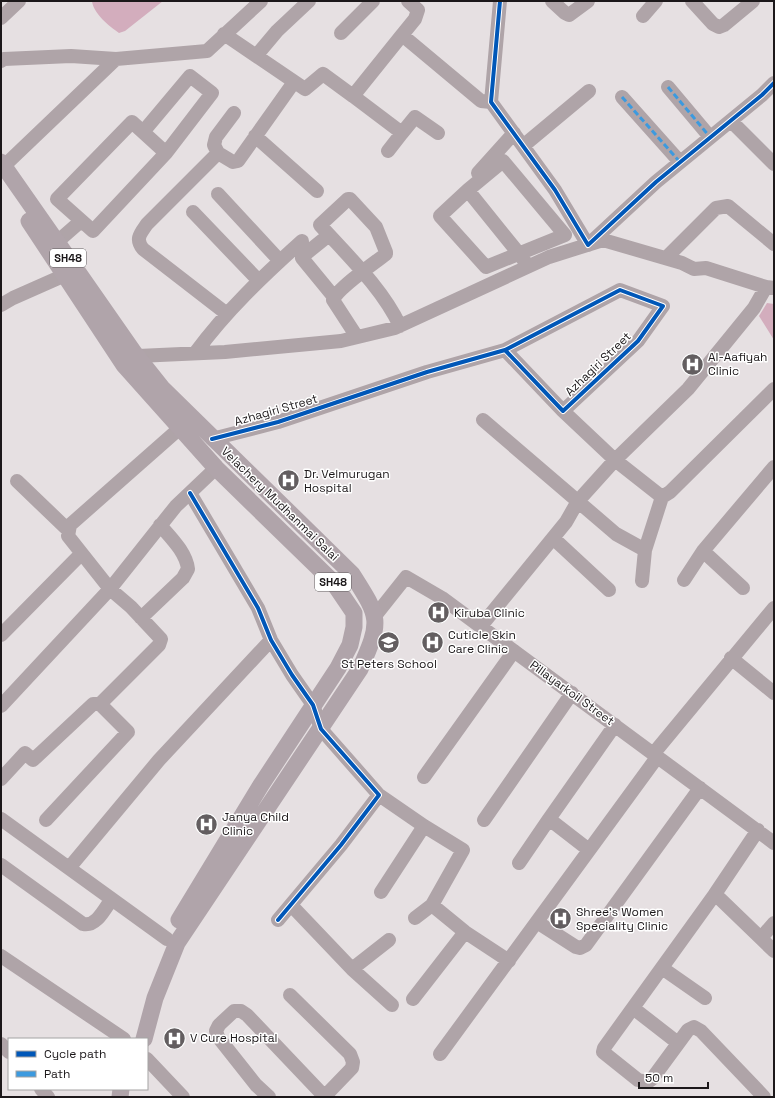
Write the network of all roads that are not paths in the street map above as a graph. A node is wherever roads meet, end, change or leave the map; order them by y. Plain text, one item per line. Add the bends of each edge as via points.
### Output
1 (19, 1) edge
2 (260, 1) edge
3 (309, 1) edge
4 (373, 1) edge
5 (408, 1) edge
6 (500, 1) edge
7 (552, 1) edge
8 (588, 1) edge
9 (656, 1) edge
10 (692, 1) edge
11 (753, 1) edge
12 (643, 16) dead end
13 (1, 18) edge
14 (224, 34) junction
15 (341, 34) dead end
16 (402, 35) junction
17 (256, 56) junction
18 (116, 59) junction
19 (1, 61) edge
20 (294, 82) junction
21 (668, 87) dead end
22 (772, 89) edge
23 (588, 91) dead end
24 (353, 96) junction
25 (622, 97) dead end
26 (491, 102) junction
27 (234, 113) dead end
28 (731, 121) junction
29 (143, 132) junction
30 (402, 133) junction
31 (438, 133) dead end
32 (514, 133) junction
33 (256, 136) junction
34 (710, 138) junction
35 (523, 146) junction
36 (388, 151) dead end
37 (166, 153) junction
38 (218, 153) junction
39 (680, 162) junction
40 (774, 164) edge
41 (2, 169) edge
42 (465, 190) junction
43 (317, 191) dead end
44 (218, 194) dead end
45 (193, 212) dead end
46 (81, 221) junction
47 (328, 235) junction
48 (565, 236) junction
49 (302, 241) dead end
50 (57, 242) junction
51 (774, 244) edge
52 (588, 245) junction
53 (573, 249) junction
54 (666, 258) junction
55 (524, 260) junction
56 (280, 261) junction
57 (362, 273) junction
58 (65, 275) junction
59 (259, 281) junction
60 (770, 288) edge
61 (334, 297) junction
62 (1, 305) edge
63 (227, 314) junction
64 (400, 326) junction
65 (357, 337) junction
66 (506, 350) junction
67 (196, 352) junction
68 (138, 356) junction
69 (774, 389) edge
70 (563, 411) junction
71 (482, 420) dead end
72 (180, 428) junction
73 (212, 439) junction
74 (615, 460) junction
75 (774, 467) edge
76 (216, 468) junction
77 (17, 480) dead end
78 (190, 493) junction
79 (662, 497) junction
80 (578, 501) junction
81 (160, 525) junction
82 (68, 530) junction
83 (553, 538) junction
84 (645, 550) junction
85 (703, 552) junction
86 (81, 554) junction
87 (684, 580) dead end
88 (642, 581) dead end
89 (744, 588) dead end
90 (110, 589) junction
91 (609, 590) dead end
92 (774, 608) edge
93 (375, 616) junction
94 (141, 618) junction
95 (481, 626) junction
96 (1, 635) edge
97 (271, 640) junction
98 (514, 651) junction
99 (731, 658) junction
100 (572, 693) junction
101 (774, 693) edge
102 (100, 704) junction
103 (313, 705) junction
104 (1, 706) edge
105 (615, 724) junction
106 (321, 729) junction
107 (656, 754) junction
108 (424, 777) dead end
109 (1, 779) edge
110 (700, 788) junction
111 (379, 795) junction
112 (1, 819) edge
113 (549, 819) junction
114 (46, 820) dead end
115 (484, 820) dead end
116 (424, 826) junction
117 (758, 830) junction
118 (774, 843) edge
119 (589, 850) junction
120 (519, 863) dead end
121 (1, 865) edge
122 (69, 868) junction
123 (381, 892) dead end
124 (715, 894) junction
125 (111, 900) junction
126 (291, 905) junction
127 (432, 905) junction
128 (415, 918) dead end
129 (278, 920) dead end
130 (537, 922) junction
131 (774, 923) edge
132 (465, 932) junction
133 (761, 938) junction
134 (167, 940) junction
135 (389, 940) dead end
136 (774, 951) edge
137 (1, 956) edge
138 (509, 961) junction
139 (662, 968) junction
140 (352, 969) junction
141 (290, 995) dead end
142 (705, 998) dead end
143 (413, 999) dead end
144 (392, 1005) dead end
145 (633, 1008) junction
146 (116, 1036) edge
147 (134, 1038) edge
148 (144, 1038) edge
149 (678, 1042) junction
150 (440, 1054) dead end
151 (148, 1060) edge
152 (183, 1097) edge
153 (268, 1097) edge
154 (325, 1097) edge
155 (764, 1097) edge

1 - 13 street
2 - 14 street
3 - 17 street via 277,31
4 - 15 street
5 - 16 street via 418,10
6 - 26 street
7 - 8 street via 569,14
9 - 12 street
10 - 11 street via 713,24 719,27
14 - 17 street
14 - 18 street via 207,51
16 - 24 street
16 - 26 street via 481,101
17 - 20 street
18 - 19 street via 71,56
18 - 41 street
20 - 24 street via 305,89 322,74
20 - 33 street
21 - 34 street
22 - 28 street
23 - 35 street
24 - 30 street
25 - 39 street
26 - 32 street
27 - 38 street via 216,137 214,145
28 - 34 street
28 - 40 street
29 - 37 street
29 - 37 street via 190,76 212,93
29 - 46 street via 132,122 58,199
30 - 31 street via 415,117
30 - 36 street
32 - 35 street
32 - 42 street
33 - 38 street via 238,162 232,162
33 - 43 street
34 - 39 street
35 - 52 street via 555,190
37 - 46 street via 93,231
38 - 63 street via 147,224 138,237 144,249
39 - 52 street
41 - 50 main road, Velachery Mudhanmai Salai / SH48
41 - 58 main road, Velachery Mudhanmai Salai / SH48
42 - 48 street via 503,161
42 - 55 street
42 - 55 street via 440,216 486,267
44 - 56 street
45 - 59 street
46 - 50 street
47 - 57 street
47 - 57 street via 320,225 350,199 376,227 386,252
47 - 61 street via 302,258
48 - 53 street
48 - 55 street
49 - 56 street
50 - 68 main road, Velachery Mudhanmai Salai / SH48
51 - 54 street via 728,206 716,208
52 - 53 street
52 - 54 street via 603,240
53 - 55 street
54 - 60 street via 682,262 694,269 706,268
55 - 64 street
56 - 59 street
57 - 61 street
57 - 64 street via 391,307
58 - 62 street
58 - 72 main road, Velachery Mudhanmai Salai / SH48 via 124,365
59 - 63 street
60 - 74 street via 688,389
61 - 65 street via 333,300
63 - 67 street
64 - 65 street
65 - 67 street via 341,341 225,352
66 - 70 street, Azhagiri Street
66 - 70 street, Azhagiri Street via 620,290 663,306 638,341
66 - 73 street, Azhagiri Street via 427,372 278,422
67 - 68 street
68 - 73 main road, Velachery Mudhanmai Salai / SH48 via 162,388
69 - 79 street via 721,444
70 - 74 street
71 - 80 street
72 - 76 main road, Velachery Mudhanmai Salai / SH48
72 - 82 street via 70,525
73 - 93 main road, Velachery Mudhanmai Salai / SH48 via 352,574 370,602
74 - 79 street
74 - 80 street
75 - 85 street
76 - 78 street
76 - 103 main road, Velachery Mudhanmai Salai / SH48 via 333,582 354,613 350,645
77 - 82 street
78 - 81 street
78 - 97 street via 258,608
79 - 84 street
80 - 83 street
80 - 84 street via 616,534
81 - 90 street
81 - 94 street via 183,554 190,576 182,578
82 - 86 street via 68,536
83 - 91 street
83 - 95 street
84 - 88 street
85 - 87 street
85 - 89 street
86 - 90 street
86 - 96 street
90 - 94 street
90 - 104 street
92 - 99 street
93 - 95 street, Pillayarkoil Street via 406,577 442,598
93 - 106 main road, Velachery Mudhanmai Salai / SH48 via 376,624 370,646 360,669
94 - 102 street via 161,639 159,645
95 - 98 street, Pillayarkoil Street
97 - 103 street
97 - 122 street via 158,760
98 - 100 street, Pillayarkoil Street
98 - 108 street
99 - 101 street
99 - 107 street
100 - 105 street, Pillayarkoil Street
100 - 115 street
102 - 109 street via 93,704 33,760 25,753
102 - 114 street via 128,732
103 - 106 street
103 - 134 main road, Velachery Mudhanmai Salai / SH48
105 - 107 street, Pillayarkoil Street
105 - 113 street
106 - 111 street
106 - 148 main road, Velachery Mudhanmai Salai / SH48 via 177,944 155,998
107 - 110 street, Pillayarkoil Street
107 - 119 street
110 - 117 street, Pillayarkoil Street
110 - 130 street via 586,945 576,947
111 - 116 street
111 - 126 street
112 - 122 street
113 - 119 street
113 - 120 street
116 - 123 street
116 - 127 street via 463,850
117 - 118 street, Pillayarkoil Street
117 - 124 street
119 - 130 street
121 - 125 street via 83,924 94,923
122 - 125 street
124 - 133 street
124 - 139 street
125 - 134 street
126 - 129 street
126 - 140 street
127 - 128 street
127 - 132 street
130 - 138 street
131 - 133 street
132 - 138 street
132 - 143 street
133 - 136 street
134 - 147 main road, Velachery Mudhanmai Salai / SH48 via 145,994
135 - 140 street
137 - 146 street
138 - 150 street
139 - 142 street
139 - 145 street
140 - 144 street
141 - 154 street via 350,1054 353,1062 352,1068
145 - 149 street
145 - 149 street via 604,1048 603,1052 610,1059 638,1080 648,1082
149 - 155 street via 691,1027 698,1028
151 - 152 street
153 - 154 street via 218,1037 216,1031 219,1025 234,1011 241,1011 247,1015

